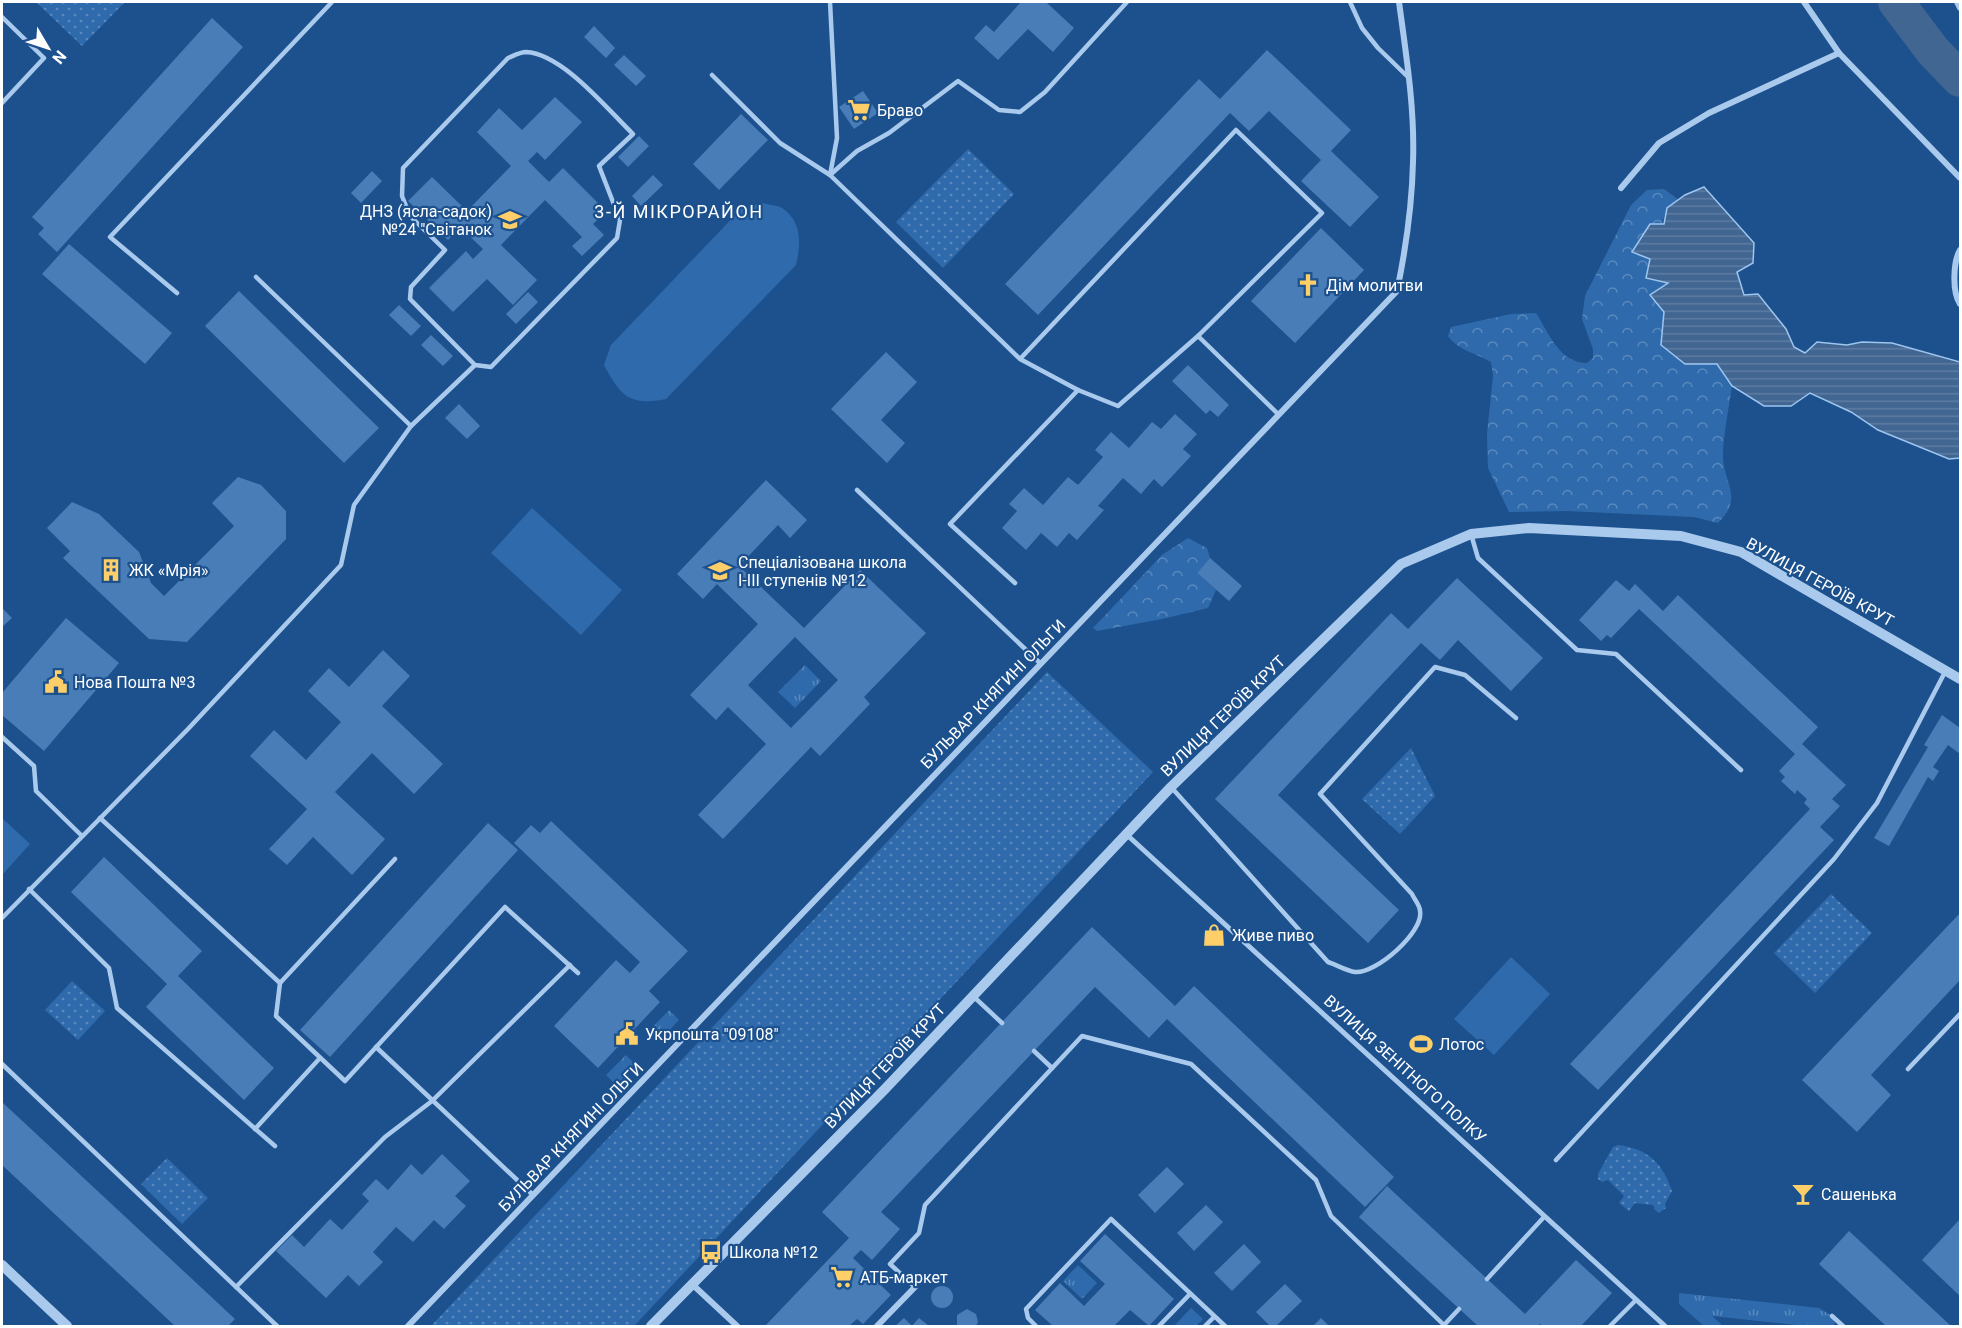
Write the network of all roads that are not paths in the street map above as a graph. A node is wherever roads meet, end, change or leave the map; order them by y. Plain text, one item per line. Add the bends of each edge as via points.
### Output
1 (332, 2) edge
2 (830, 2) edge
3 (1127, 2) edge
4 (1350, 2) edge
5 (1399, 2) edge
6 (1804, 2) edge
7 (1957, 2) edge
8 (1960, 8) edge
9 (2, 17) edge
10 (1839, 53) junction
11 (712, 75) dead end
12 (1408, 78) junction
13 (2, 103) edge
14 (830, 175) junction
15 (1960, 178) edge
16 (1621, 188) dead end
17 (1960, 250) edge
18 (256, 277) dead end
19 (177, 293) dead end
20 (1960, 304) edge
21 (1198, 336) junction
22 (1020, 359) junction
23 (475, 365) junction
24 (1078, 390) junction
25 (1279, 415) junction
26 (411, 426) junction
27 (857, 490) dead end
28 (1471, 534) junction
29 (1015, 583) dead end
30 (1041, 664) junction
31 (1946, 671) junction
32 (1960, 679) edge
33 (1516, 718) dead end
34 (2, 737) edge
35 (1741, 770) dead end
36 (1171, 787) junction
37 (100, 818) junction
38 (1126, 834) junction
39 (82, 836) junction
40 (394, 859) dead end
41 (30, 889) junction
42 (2, 918) edge
43 (570, 965) junction
44 (578, 973) dead end
45 (280, 983) junction
46 (973, 996) junction
47 (1960, 1014) edge
48 (1002, 1023) dead end
49 (376, 1047) junction
50 (1034, 1051) dead end
51 (320, 1058) junction
52 (2, 1064) edge
53 (1052, 1068) junction
54 (1908, 1069) dead end
55 (432, 1101) junction
56 (255, 1129) junction
57 (275, 1146) dead end
58 (1556, 1160) dead end
59 (533, 1195) junction
60 (1544, 1216) junction
61 (2, 1265) edge
62 (1487, 1279) dead end
63 (693, 1285) junction
64 (236, 1287) junction
65 (915, 1287) joint
66 (1190, 1294) junction
67 (1636, 1300) junction
68 (1459, 1309) dead end
69 (1832, 1316) dead end
70 (1214, 1317) junction
71 (67, 1326) edge
72 (277, 1326) edge
73 (408, 1326) edge
74 (651, 1326) edge
75 (737, 1326) edge
76 (877, 1326) edge
77 (1036, 1326) edge
78 (1159, 1326) edge
79 (1205, 1326) edge
80 (1225, 1326) edge
81 (1444, 1326) edge
82 (1610, 1326) edge
83 (1665, 1326) edge
84 (1843, 1326) edge

1 - 19 lane via 110,237
2 - 14 lane via 837,138
3 - 14 lane via 1045,92 1020,112 999,110 958,81 889,133 857,151
4 - 12 lane via 1362,28
5 - 12 street, БУЛЬВАР КНЯГИНІ ОЛЬГИ
6 - 10 street
7 - 8 street
9 - 13 lane via 44,58
10 - 15 street
10 - 16 street via 1709,113 1659,143
11 - 14 lane via 780,143
12 - 25 street, БУЛЬВАР КНЯГИНІ ОЛЬГИ via 1413,161 1407,247 1398,291
14 - 22 lane
17 - 20 street via 1956,257 1956,297
18 - 26 lane
21 - 22 lane via 1322,213 1236,130
21 - 24 lane via 1118,406
21 - 25 lane
22 - 24 lane
23 - 23 lane via 410,299 411,287 445,250 410,216 402,196 403,168 508,58 524,52 546,56 564,67 633,134 599,166 620,220 617,238 491,367
23 - 26 lane
24 - 29 lane via 950,524
25 - 30 street, БУЛЬВАР КНЯГИНІ ОЛЬГИ
26 - 37 lane via 354,505 341,566
27 - 30 lane
28 - 31 street, ВУЛИЦЯ ГЕРОЇВ КРУТ via 1529,528 1681,536 1741,552
28 - 35 lane via 1478,558 1577,650 1616,654
28 - 36 street, ВУЛИЦЯ ГЕРОЇВ КРУТ via 1401,564
30 - 59 street, БУЛЬВАР КНЯГИНІ ОЛЬГИ
31 - 32 street, ВУЛИЦЯ ГЕРОЇВ КРУТ
31 - 58 lane via 1877,803 1834,859
33 - 36 lane via 1465,675 1435,667 1320,794 1412,894 1420,910 1419,923 1376,968 1356,972 1328,962
34 - 39 lane via 34,766 36,790
36 - 38 street, ВУЛИЦЯ ГЕРОЇВ КРУТ
37 - 39 lane
37 - 45 lane
38 - 46 street, ВУЛИЦЯ ГЕРОЇВ КРУТ
38 - 60 street, ВУЛИЦЯ ЗЕНІТНОГО ПОЛКУ
39 - 41 lane
40 - 45 lane
41 - 42 lane
41 - 56 lane via 109,968 117,1008
43 - 44 lane
43 - 49 lane via 505,907
43 - 55 lane
45 - 51 lane via 276,1016
46 - 48 lane
46 - 63 street, ВУЛИЦЯ ГЕРОЇВ КРУТ
47 - 54 lane
49 - 51 lane via 345,1081
49 - 55 lane
50 - 53 lane
51 - 56 lane
52 - 64 lane
53 - 65 lane via 925,1205 919,1233 891,1264
53 - 81 lane via 1082,1036 1191,1064 1316,1180 1331,1216
55 - 59 lane
55 - 64 lane via 385,1137
56 - 57 lane
59 - 73 street, БУЛЬВАР КНЯГИНІ ОЛЬГИ
60 - 62 lane
60 - 67 street, ВУЛИЦЯ ЗЕНІТНОГО ПОЛКУ
61 - 71 street
63 - 74 street, ВУЛИЦЯ ГЕРОЇВ КРУТ
63 - 75 street
64 - 72 lane
65 - 76 street
66 - 70 lane
66 - 77 lane via 1111,1219 1026,1309
66 - 78 lane
67 - 82 lane
67 - 83 street, ВУЛИЦЯ ЗЕНІТНОГО ПОЛКУ
68 - 81 lane
69 - 84 lane
70 - 79 lane
70 - 80 lane

